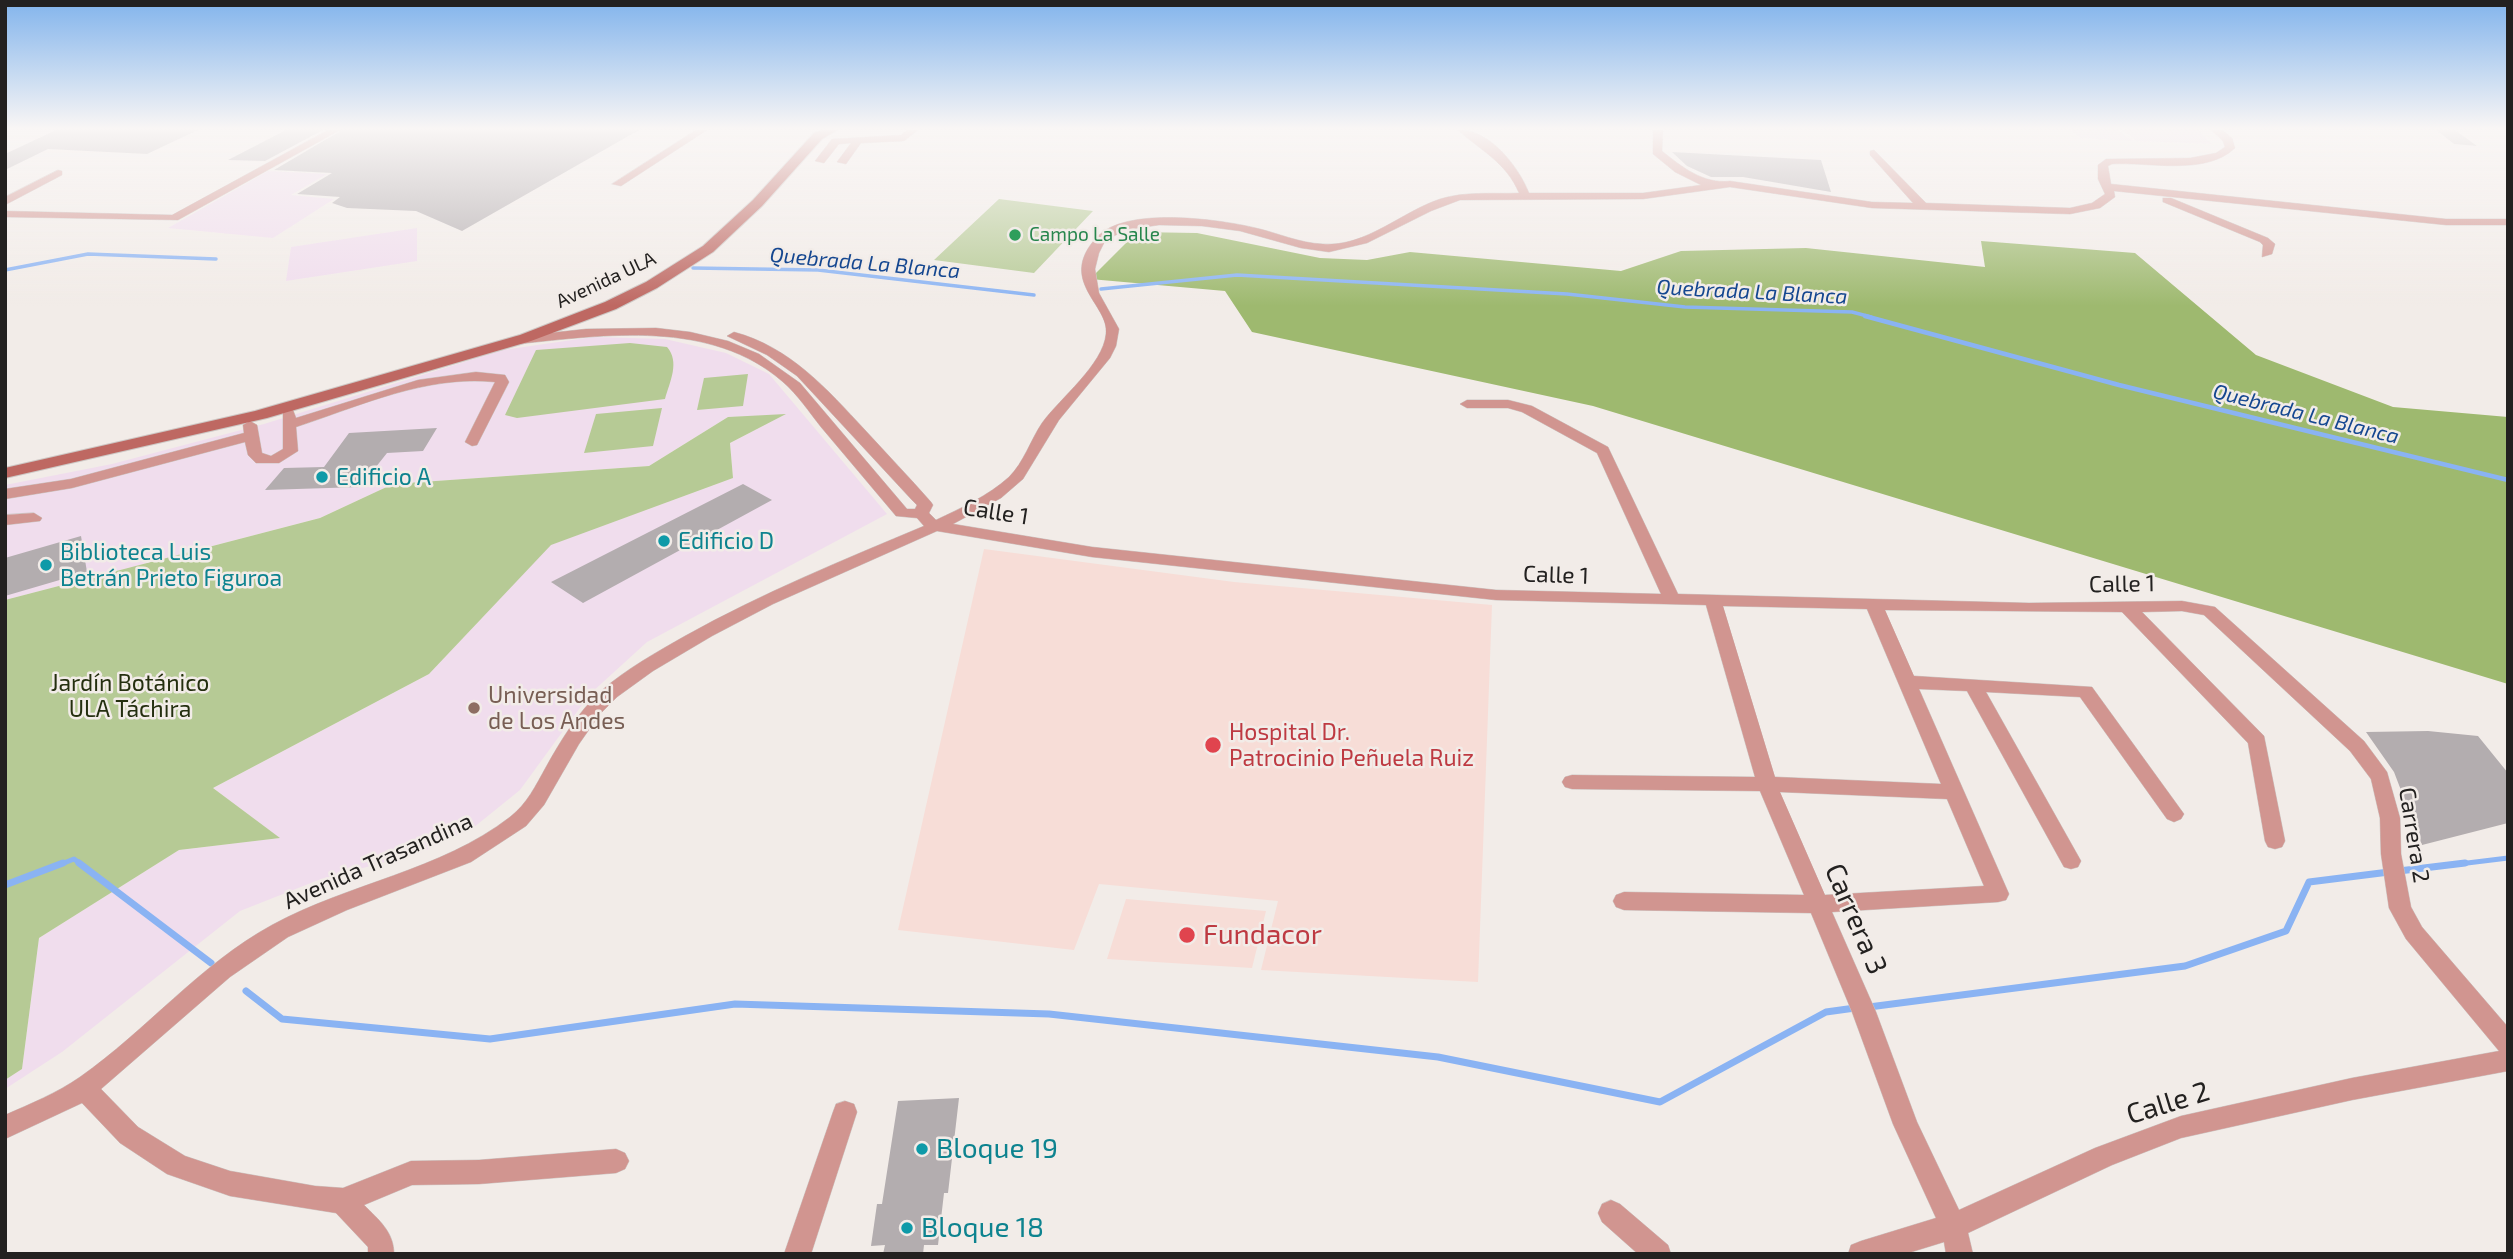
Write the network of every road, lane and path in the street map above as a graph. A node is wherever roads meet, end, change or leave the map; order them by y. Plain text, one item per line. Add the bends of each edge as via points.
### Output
1 (29, 189) edge
2 (229, 189) edge
3 (757, 189) edge
4 (769, 189) edge
5 (1523, 189) edge
6 (1693, 189) edge
7 (1777, 189) edge
8 (1907, 189) edge
9 (2109, 189) edge
10 (2122, 189) edge
11 (2147, 192) junction
12 (1525, 196) junction
13 (5, 202) edge
14 (1924, 208) junction
15 (5, 214) edge
16 (2508, 222) edge
17 (2266, 254) dead end
18 (614, 302) junction
19 (575, 318) junction
20 (617, 319) junction
21 (602, 331) junction
22 (513, 341) junction
23 (352, 387) junction
24 (1467, 404) dead end
25 (289, 415) junction
26 (250, 427) junction
27 (472, 442) dead end
28 (5, 473) edge
29 (5, 494) edge
30 (34, 518) dead end
31 (5, 520) edge
32 (927, 520) junction
33 (1673, 601) junction
34 (1713, 601) junction
35 (1874, 605) junction
36 (2182, 606) joint
37 (2128, 608) junction
38 (1907, 682) junction
39 (1973, 686) junction
40 (1572, 782) dead end
41 (1766, 784) junction
42 (1955, 792) junction
43 (2174, 814) dead end
44 (2275, 841) dead end
45 (2071, 860) dead end
46 (1623, 901) dead end
47 (1817, 904) junction
48 (2507, 1045) edge
49 (84, 1089) junction
50 (845, 1112) dead end
51 (5, 1128) edge
52 (616, 1161) dead end
53 (343, 1201) junction
54 (1611, 1213) dead end
55 (1953, 1226) junction
56 (381, 1254) edge
57 (797, 1254) edge
58 (1658, 1254) edge
59 (1861, 1254) edge
60 (1960, 1254) edge

1 - 13 street
2 - 15 street via 174,219
3 - 19 street, Avenida ULA via 694,250
4 - 18 street, Avenida ULA via 709,249
5 - 12 street
6 - 12 street, Avenida Trasandina via 1643,196
7 - 14 street, Avenida Trasandina via 1859,204
8 - 14 street
9 - 14 street, Avenida Trasandina via 2111,195 2096,206 2070,211
10 - 11 street
11 - 16 street via 2446,222
11 - 17 street via 2254,234 2269,244
12 - 32 street, Avenida Trasandina via 1446,200 1339,247 1188,223 1136,226 1102,237 1090,258 1090,282 1111,324 1107,348 1049,424 1020,474 979,503
18 - 19 street, Avenida ULA
18 - 20 street
19 - 20 street
19 - 21 street
19 - 22 street, Avenida ULA
19 - 23 street, Avenida ULA via 375,376
20 - 32 street via 706,329 762,345 797,366 900,475 925,505
21 - 22 street, Calle 1
21 - 32 street, Calle 1 via 687,335 755,356 787,378 902,513
22 - 23 street, Avenida ULA
23 - 25 street, Avenida ULA
24 - 33 street via 1527,409 1603,450
25 - 26 street, Avenida ULA
25 - 26 street via 291,451 274,460 261,460 255,454
25 - 27 street via 421,384 476,376 500,378
26 - 28 street, Avenida ULA
26 - 29 street via 72,483
30 - 31 street
32 - 33 street, Calle 1 via 1092,552 1227,568 1496,595
32 - 49 street, Avenida Trasandina via 769,599 616,688 582,725 544,792 521,820 441,865 316,912 274,934 197,991
33 - 34 street, Calle 1
34 - 35 street, Calle 1
34 - 41 street, Carrera 3
35 - 37 street, Calle 1
35 - 38 street
36 - 37 street, Calle 1
36 - 48 street, Carrera 2 via 2220,618 2357,746 2380,778 2390,818 2400,908
37 - 44 street via 2257,741
38 - 39 street
38 - 42 street
39 - 43 street via 2085,691
39 - 45 street
40 - 41 street
41 - 42 street
41 - 47 street, Carrera 3
42 - 47 street via 1998,894
46 - 47 street
47 - 55 street, Carrera 3 via 1864,1012 1905,1124
48 - 55 street, Calle 2 via 2352,1089 2181,1127 2104,1156
49 - 51 street, Avenida Trasandina
49 - 53 street via 130,1136 187,1169 287,1195
50 - 57 street
52 - 53 street via 411,1173
53 - 56 street via 381,1242
54 - 58 street
55 - 59 street, Calle 2
55 - 60 street, Carrera 3

